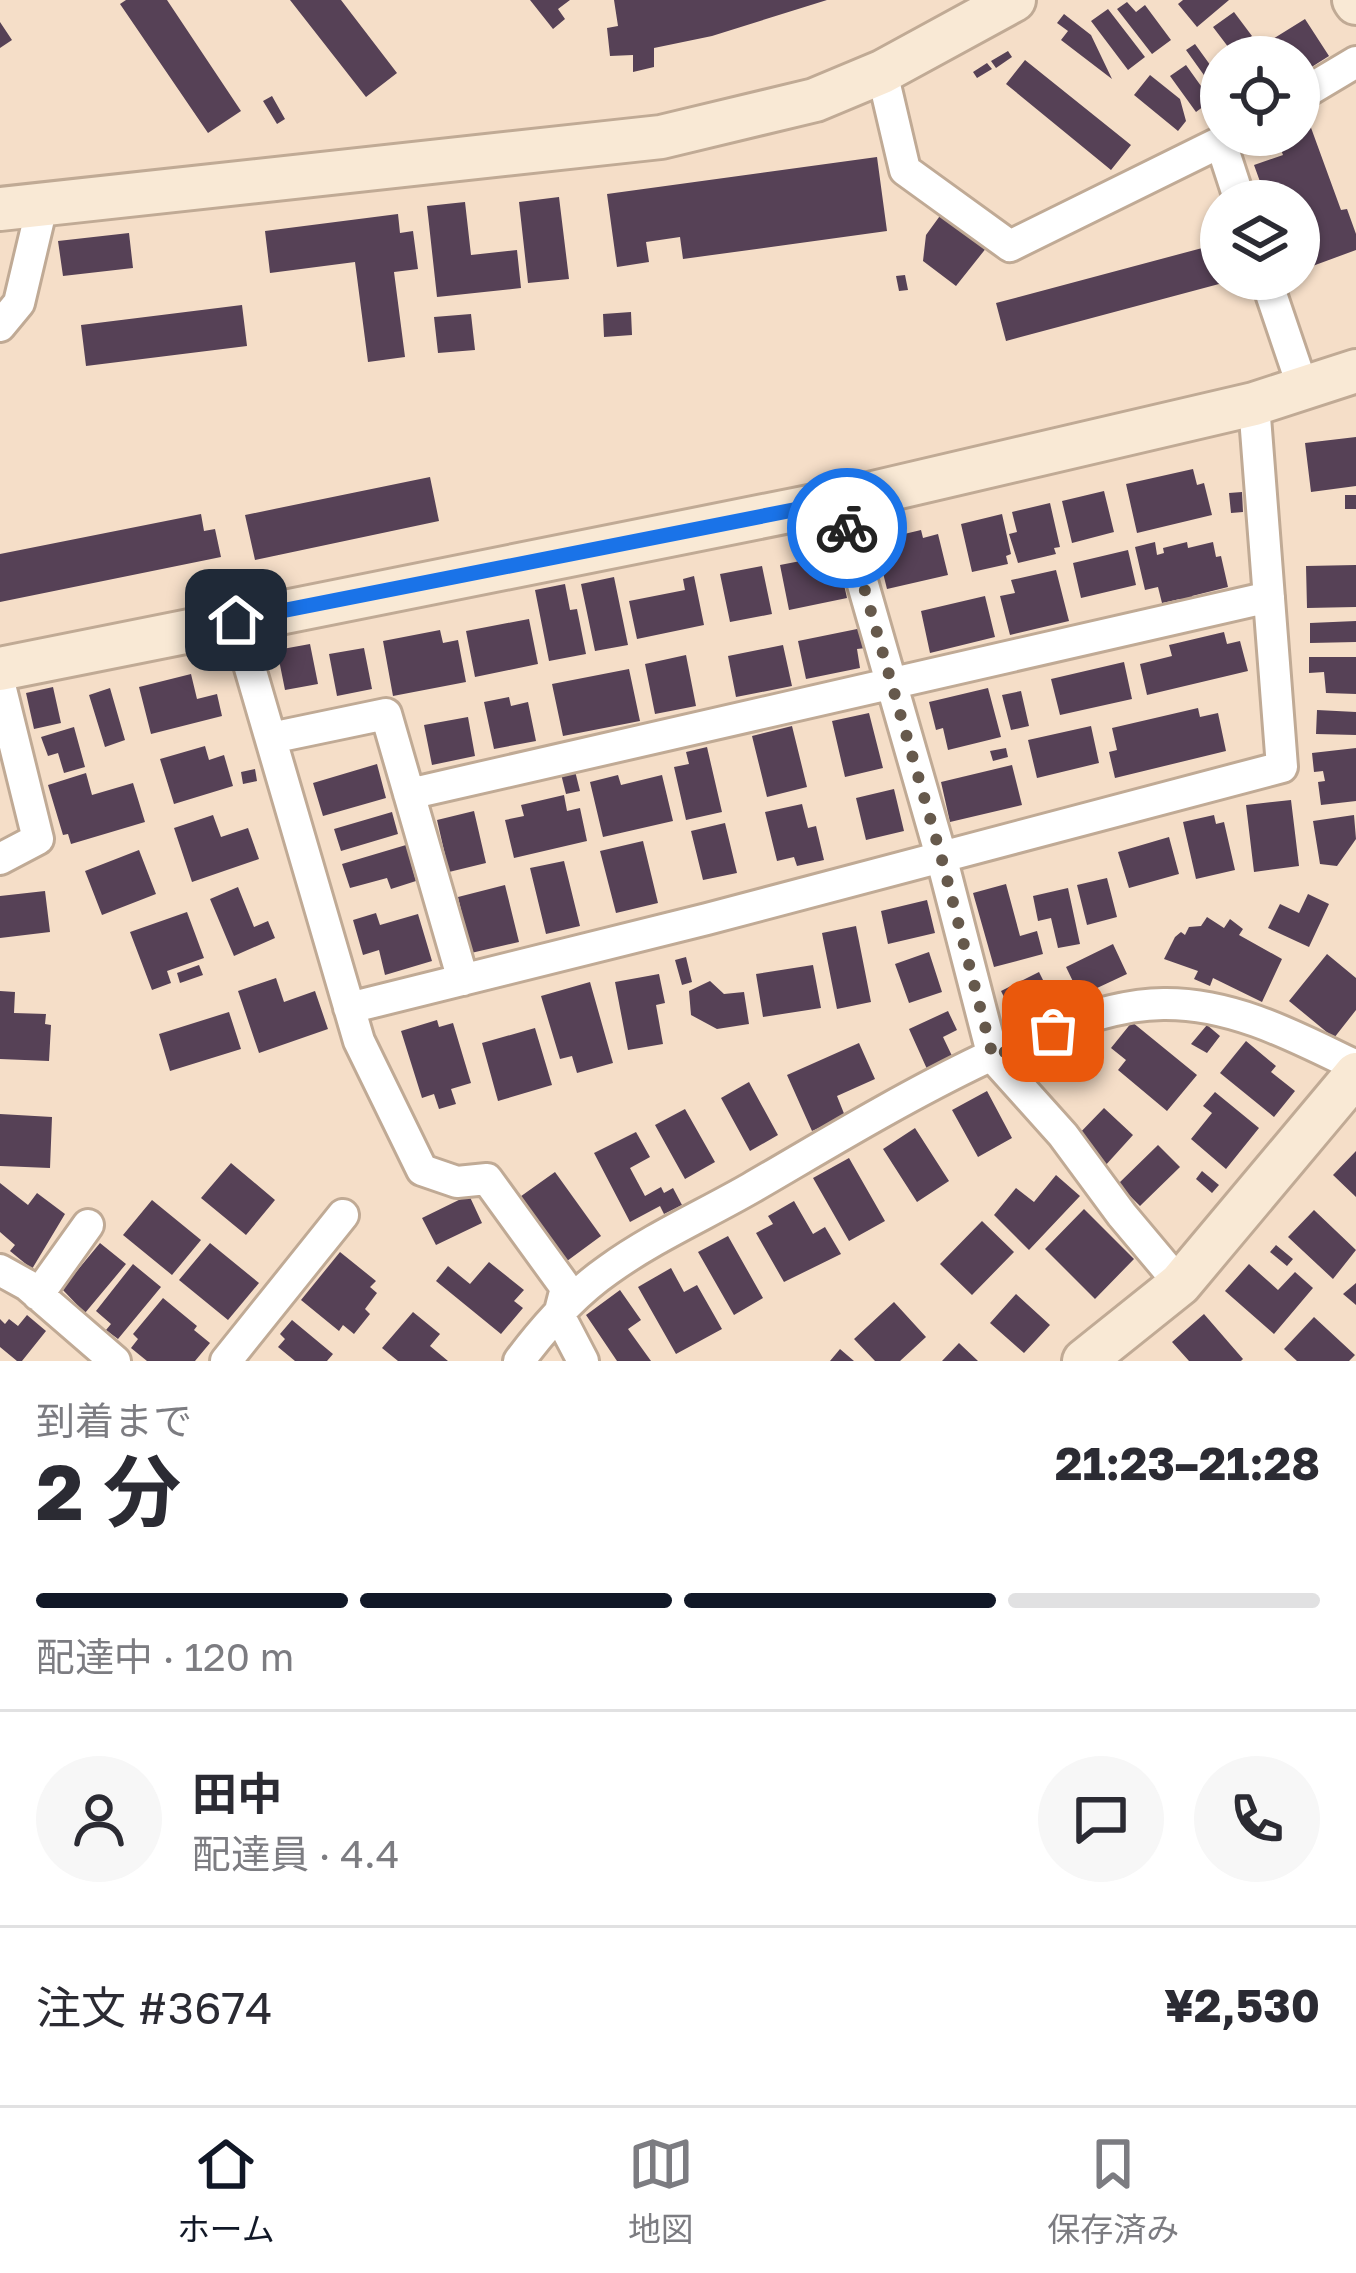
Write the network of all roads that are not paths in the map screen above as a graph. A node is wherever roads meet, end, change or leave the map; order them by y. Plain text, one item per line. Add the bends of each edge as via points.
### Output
1 (1014, 0) edge
2 (1356, 62) edge
3 (882, 72) junction
4 (1320, 84) edge
5 (1200, 153) edge
6 (21, 208) edge
7 (1273, 300) edge
8 (0, 326) edge
9 (1356, 371) edge
10 (1303, 388) junction
11 (1254, 404) junction
12 (839, 501) junction
13 (1269, 597) junction
14 (236, 620) junction
15 (0, 669) edge
16 (891, 682) junction
17 (0, 685) edge
18 (271, 738) junction
19 (409, 794) junction
20 (941, 856) junction
21 (0, 859) edge
22 (463, 980) junction
23 (349, 1008) junction
24 (993, 1057) junction
25 (1356, 1070) edge
26 (343, 1215) dead end
27 (88, 1225) dead end
28 (0, 1270) edge
29 (1180, 1284) junction
30 (38, 1294) junction
31 (559, 1315) junction
32 (116, 1361) edge
33 (226, 1361) edge
34 (519, 1361) edge
35 (583, 1361) edge
36 (1084, 1361) edge

1 - 3 street
2 - 4 street
3 - 5 street via 905,170 1010,246
3 - 6 street via 815,100 661,137
6 - 8 street via 19,303
7 - 10 street
9 - 10 street
10 - 11 street
11 - 12 street
11 - 13 street
12 - 14 street
12 - 16 street
13 - 16 street
13 - 20 street via 1282,767
14 - 15 street
14 - 18 street
16 - 19 street
16 - 20 street
17 - 21 street via 38,839
18 - 19 street via 386,713
18 - 23 street
19 - 22 street
20 - 22 street
20 - 24 street
22 - 23 street
23 - 31 street via 422,1170 457,1182 487,1179 566,1288
24 - 25 street via 1085,1018 1167,1004 1216,1008 1280,1030
24 - 29 street
24 - 31 street via 607,1270
25 - 29 street
26 - 33 street
27 - 30 street
28 - 30 street
29 - 36 street
30 - 32 street
31 - 34 street
31 - 35 street

